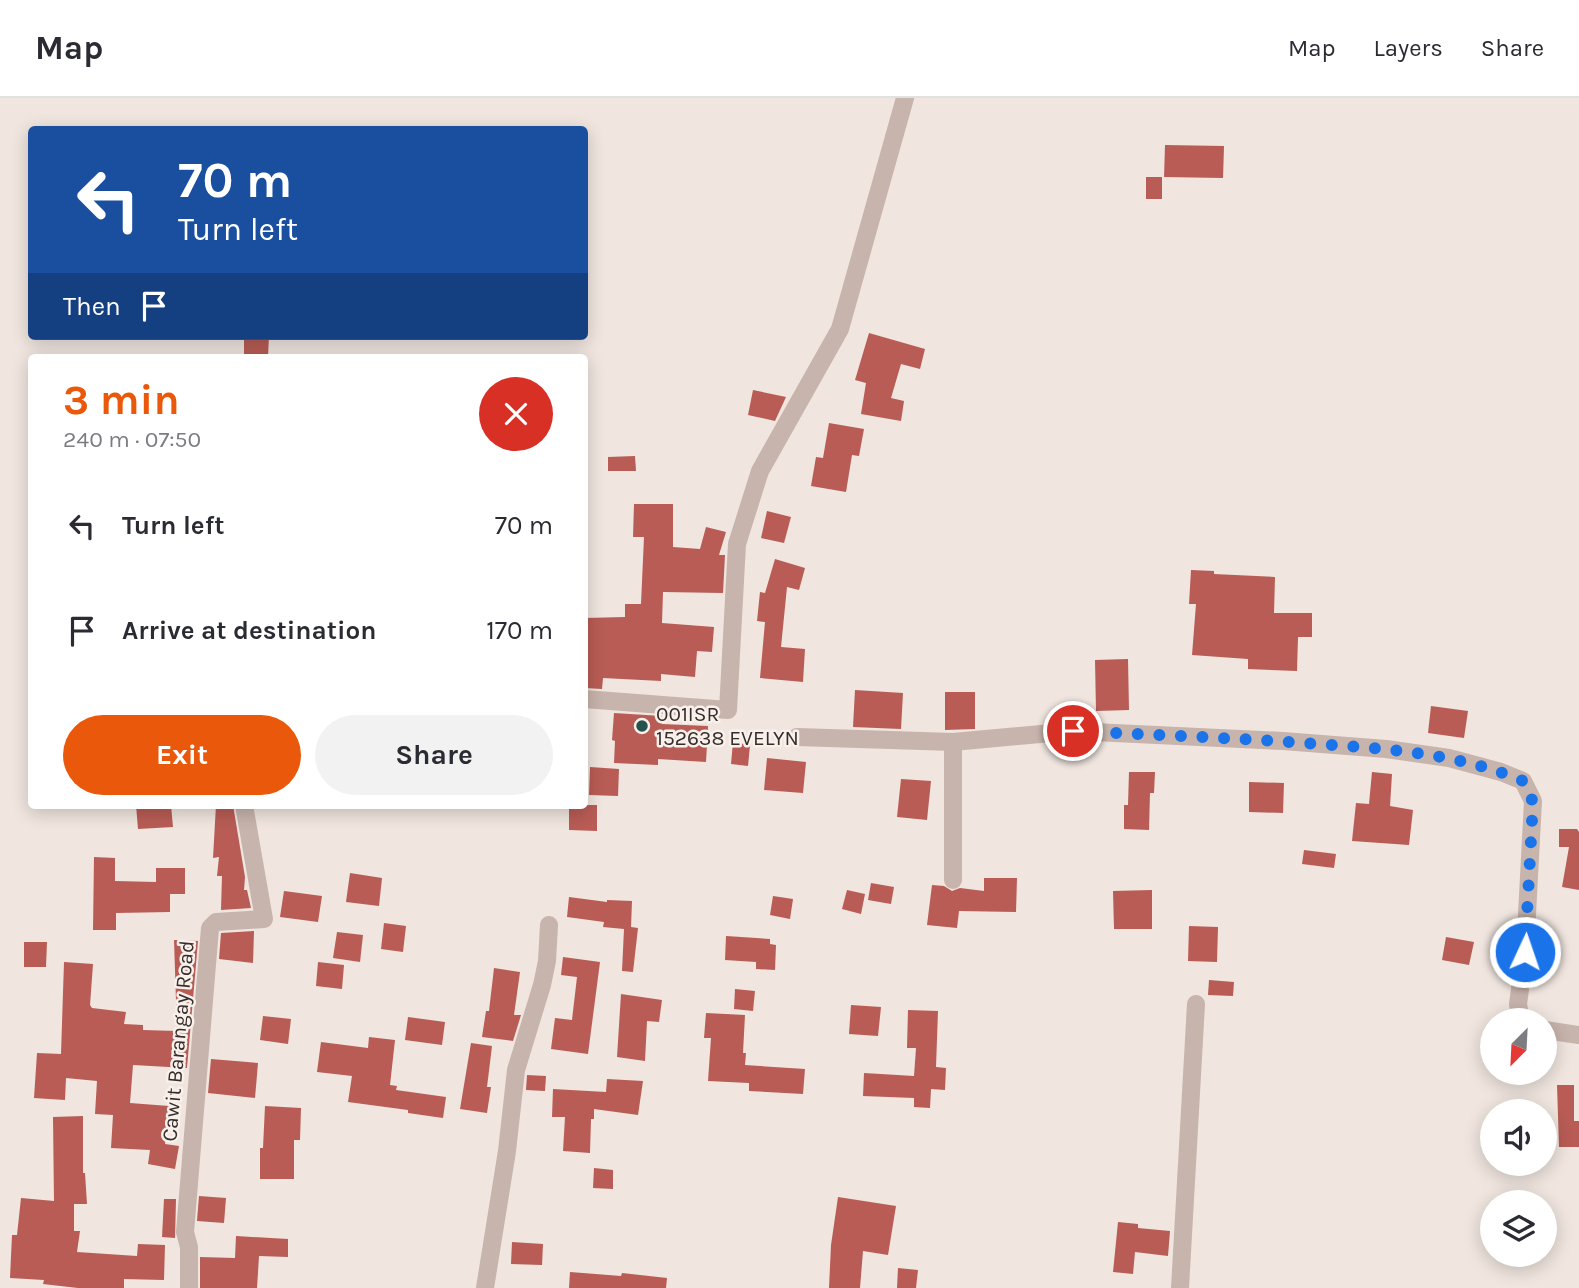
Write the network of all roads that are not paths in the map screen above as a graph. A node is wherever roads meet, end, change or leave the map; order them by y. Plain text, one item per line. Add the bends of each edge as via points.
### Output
1 (905, 98) edge
2 (588, 699) edge
3 (797, 737) dead end
4 (953, 742) junction
5 (245, 809) edge
6 (953, 880) dead end
7 (549, 925) dead end
8 (1196, 1004) dead end
9 (1519, 1008) edge
10 (1558, 1032) edge
11 (1579, 1035) edge
12 (189, 1288) edge
13 (485, 1288) edge
14 (1180, 1288) edge

1 - 2 street via 840,329 761,471 737,544 727,710
3 - 4 street
4 - 6 street
4 - 9 street via 1073,731 1283,741 1449,758 1523,781 1533,802
5 - 12 street, Cawit Barangay Road via 264,919 216,922 210,928 185,1232
7 - 13 street via 542,985 516,1070
8 - 14 street
10 - 11 street

